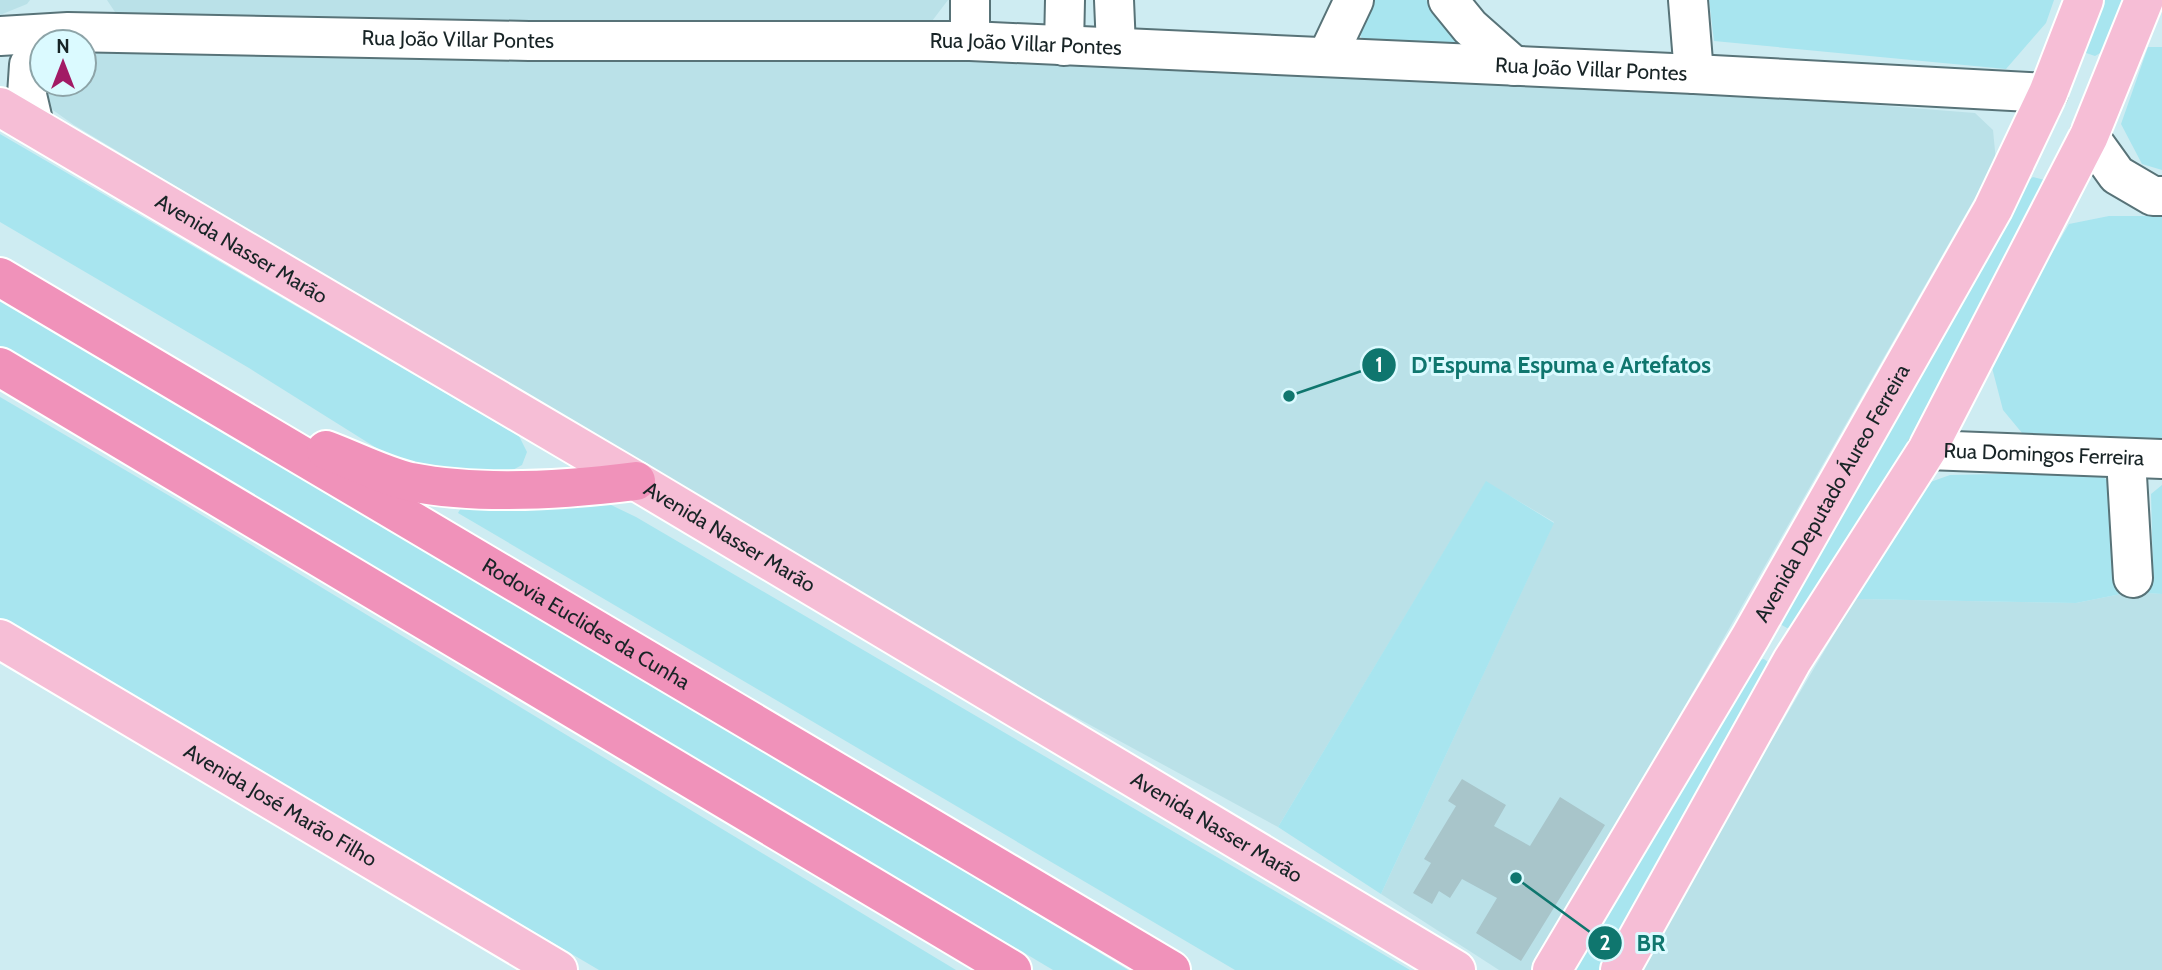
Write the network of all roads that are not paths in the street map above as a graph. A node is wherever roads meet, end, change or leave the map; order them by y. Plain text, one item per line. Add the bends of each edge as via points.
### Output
1 (970, 0) edge
2 (1065, 0) edge
3 (1114, 0) edge
4 (1354, 0) edge
5 (1448, 0) edge
6 (1688, 0) edge
7 (2084, 0) edge
8 (2144, 0) edge
9 (98, 33) edge
10 (28, 34) edge
11 (0, 36) edge
12 (970, 41) junction
13 (1064, 46) junction
14 (1116, 47) junction
15 (1327, 57) junction
16 (1514, 66) junction
17 (1694, 74) junction
18 (28, 80) edge
19 (2048, 93) junction
20 (0, 107) edge
21 (34, 125) junction
22 (2090, 136) junction
23 (2162, 196) edge
24 (0, 277) edge
25 (0, 367) edge
26 (232, 415) junction
27 (1927, 450) junction
28 (2144, 459) edge
29 (636, 481) junction
30 (2133, 578) dead end
31 (1751, 636) junction
32 (0, 639) edge
33 (1792, 661) junction
34 (558, 970) edge
35 (1012, 970) edge
36 (1171, 970) edge
37 (1456, 970) edge
38 (1552, 970) edge
39 (1620, 970) edge

1 - 12 street
2 - 13 street
3 - 14 street
4 - 15 street
5 - 16 street via 1470,27
6 - 17 street
7 - 19 main road, Avenida Deputado Áureo Ferreira
8 - 22 main road
9 - 12 street, Rua João Villar Pontes via 529,41
10 - 11 street, Rua João Villar Pontes
12 - 13 street, Rua João Villar Pontes
13 - 14 street, Rua João Villar Pontes
14 - 15 street, Rua João Villar Pontes
15 - 16 street, Rua João Villar Pontes
16 - 17 street, Rua João Villar Pontes
17 - 19 street, Rua João Villar Pontes
18 - 21 street
19 - 22 main road
19 - 31 main road, Avenida Deputado Áureo Ferreira via 1993,209
20 - 21 main road, Avenida Nasser Marão
21 - 29 main road, Avenida Nasser Marão
22 - 23 street via 2117,175
22 - 27 main road
24 - 26 highway, Rodovia Euclides da Cunha
25 - 35 highway
26 - 29 highway via 410,481 492,491
26 - 36 highway, Rodovia Euclides da Cunha
27 - 28 street, Rua Domingos Ferreira
27 - 33 main road
28 - 30 street
29 - 37 main road, Avenida Nasser Marão
31 - 33 main road
31 - 38 main road, Avenida Deputado Áureo Ferreira
32 - 34 main road, Avenida José Marão Filho
33 - 39 main road

